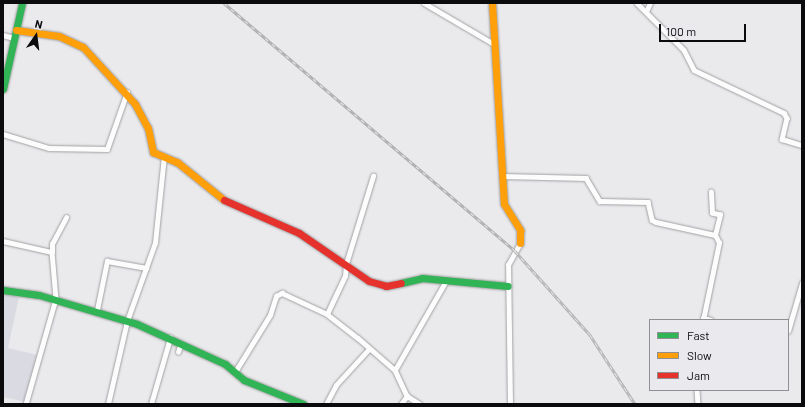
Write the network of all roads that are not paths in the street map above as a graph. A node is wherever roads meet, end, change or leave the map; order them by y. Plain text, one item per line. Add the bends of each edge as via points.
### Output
1 (22, 3) edge
2 (424, 3) edge
3 (492, 3) edge
4 (637, 3) edge
5 (650, 3) edge
6 (646, 12) junction
7 (16, 30) junction
8 (3, 35) edge
9 (14, 38) junction
10 (494, 44) junction
11 (3, 89) edge
12 (127, 92) junction
13 (3, 134) edge
14 (802, 145) edge
15 (164, 156) junction
16 (373, 176) dead end
17 (502, 176) junction
18 (711, 192) dead end
19 (66, 218) dead end
20 (715, 235) junction
21 (3, 241) edge
22 (520, 243) joint
23 (52, 252) junction
24 (346, 264) junction
25 (146, 268) junction
26 (446, 281) junction
27 (802, 283) edge
28 (508, 286) junction
29 (3, 290) edge
30 (56, 299) junction
31 (97, 310) junction
32 (327, 314) junction
33 (703, 319) edge
34 (127, 321) junction
35 (789, 328) edge
36 (170, 338) junction
37 (181, 343) junction
38 (369, 349) junction
39 (178, 352) dead end
40 (395, 370) junction
41 (235, 372) junction
42 (697, 391) edge
43 (407, 396) junction
44 (26, 404) edge
45 (108, 404) edge
46 (151, 404) edge
47 (303, 404) edge
48 (326, 404) edge
49 (401, 404) edge
50 (420, 404) edge
51 (510, 404) edge
52 (698, 404) edge

1 - 7 street
2 - 10 street
3 - 10 street
4 - 6 street
5 - 6 street
6 - 14 street via 684,50 694,70 784,113 788,118 782,139
7 - 9 street
7 - 12 street via 71,40 94,57
8 - 9 street
9 - 11 street
10 - 17 street
12 - 13 street via 107,149 49,148
12 - 15 street via 148,128 153,152
15 - 24 street via 222,199 299,233
15 - 25 street via 155,243
16 - 24 street
17 - 20 street via 586,178 600,201 648,202 652,220 656,222
17 - 22 street via 505,208 520,230
18 - 20 street via 712,212 720,215
19 - 23 street via 52,244
20 - 33 street via 719,243 716,270
21 - 23 street
22 - 28 street via 509,260
23 - 30 street
24 - 26 street via 379,285 410,278
24 - 32 street via 345,276
25 - 31 street via 106,261
25 - 34 street
26 - 28 street
26 - 40 street
27 - 35 street
28 - 51 street
29 - 30 street
30 - 31 street
30 - 44 street
31 - 34 street
32 - 38 street
32 - 41 street via 279,293 270,315
34 - 36 street
34 - 45 street
36 - 37 street
36 - 46 street
37 - 39 street
37 - 41 street
38 - 40 street
38 - 48 street via 336,385
40 - 43 street
41 - 47 street
42 - 52 street
43 - 49 street
43 - 50 street

